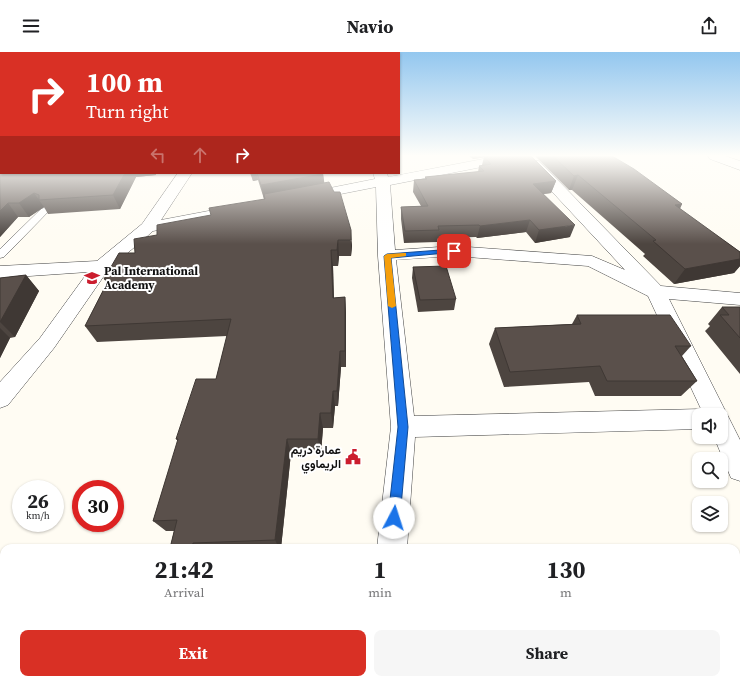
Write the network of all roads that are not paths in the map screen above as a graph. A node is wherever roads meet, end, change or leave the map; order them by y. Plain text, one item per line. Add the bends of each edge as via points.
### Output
1 (176, 185) edge
2 (350, 185) edge
3 (382, 185) edge
4 (554, 185) edge
5 (289, 200) edge
6 (250, 208) edge
7 (44, 211) edge
8 (148, 227) junction
9 (0, 255) edge
10 (387, 256) junction
11 (102, 266) junction
12 (0, 272) edge
13 (656, 292) junction
14 (740, 298) edge
15 (0, 398) edge
16 (713, 408) edge
17 (692, 419) edge
18 (403, 427) junction
19 (728, 441) edge
20 (740, 469) edge
21 (392, 544) edge

1 - 8 street
2 - 5 street
3 - 10 street
4 - 13 street
6 - 8 street
7 - 9 lane
8 - 11 street
10 - 13 street via 454,251 592,261
10 - 18 street
11 - 12 street
11 - 15 street via 47,343
13 - 14 street
13 - 16 street
17 - 18 street
18 - 21 street
19 - 20 street

